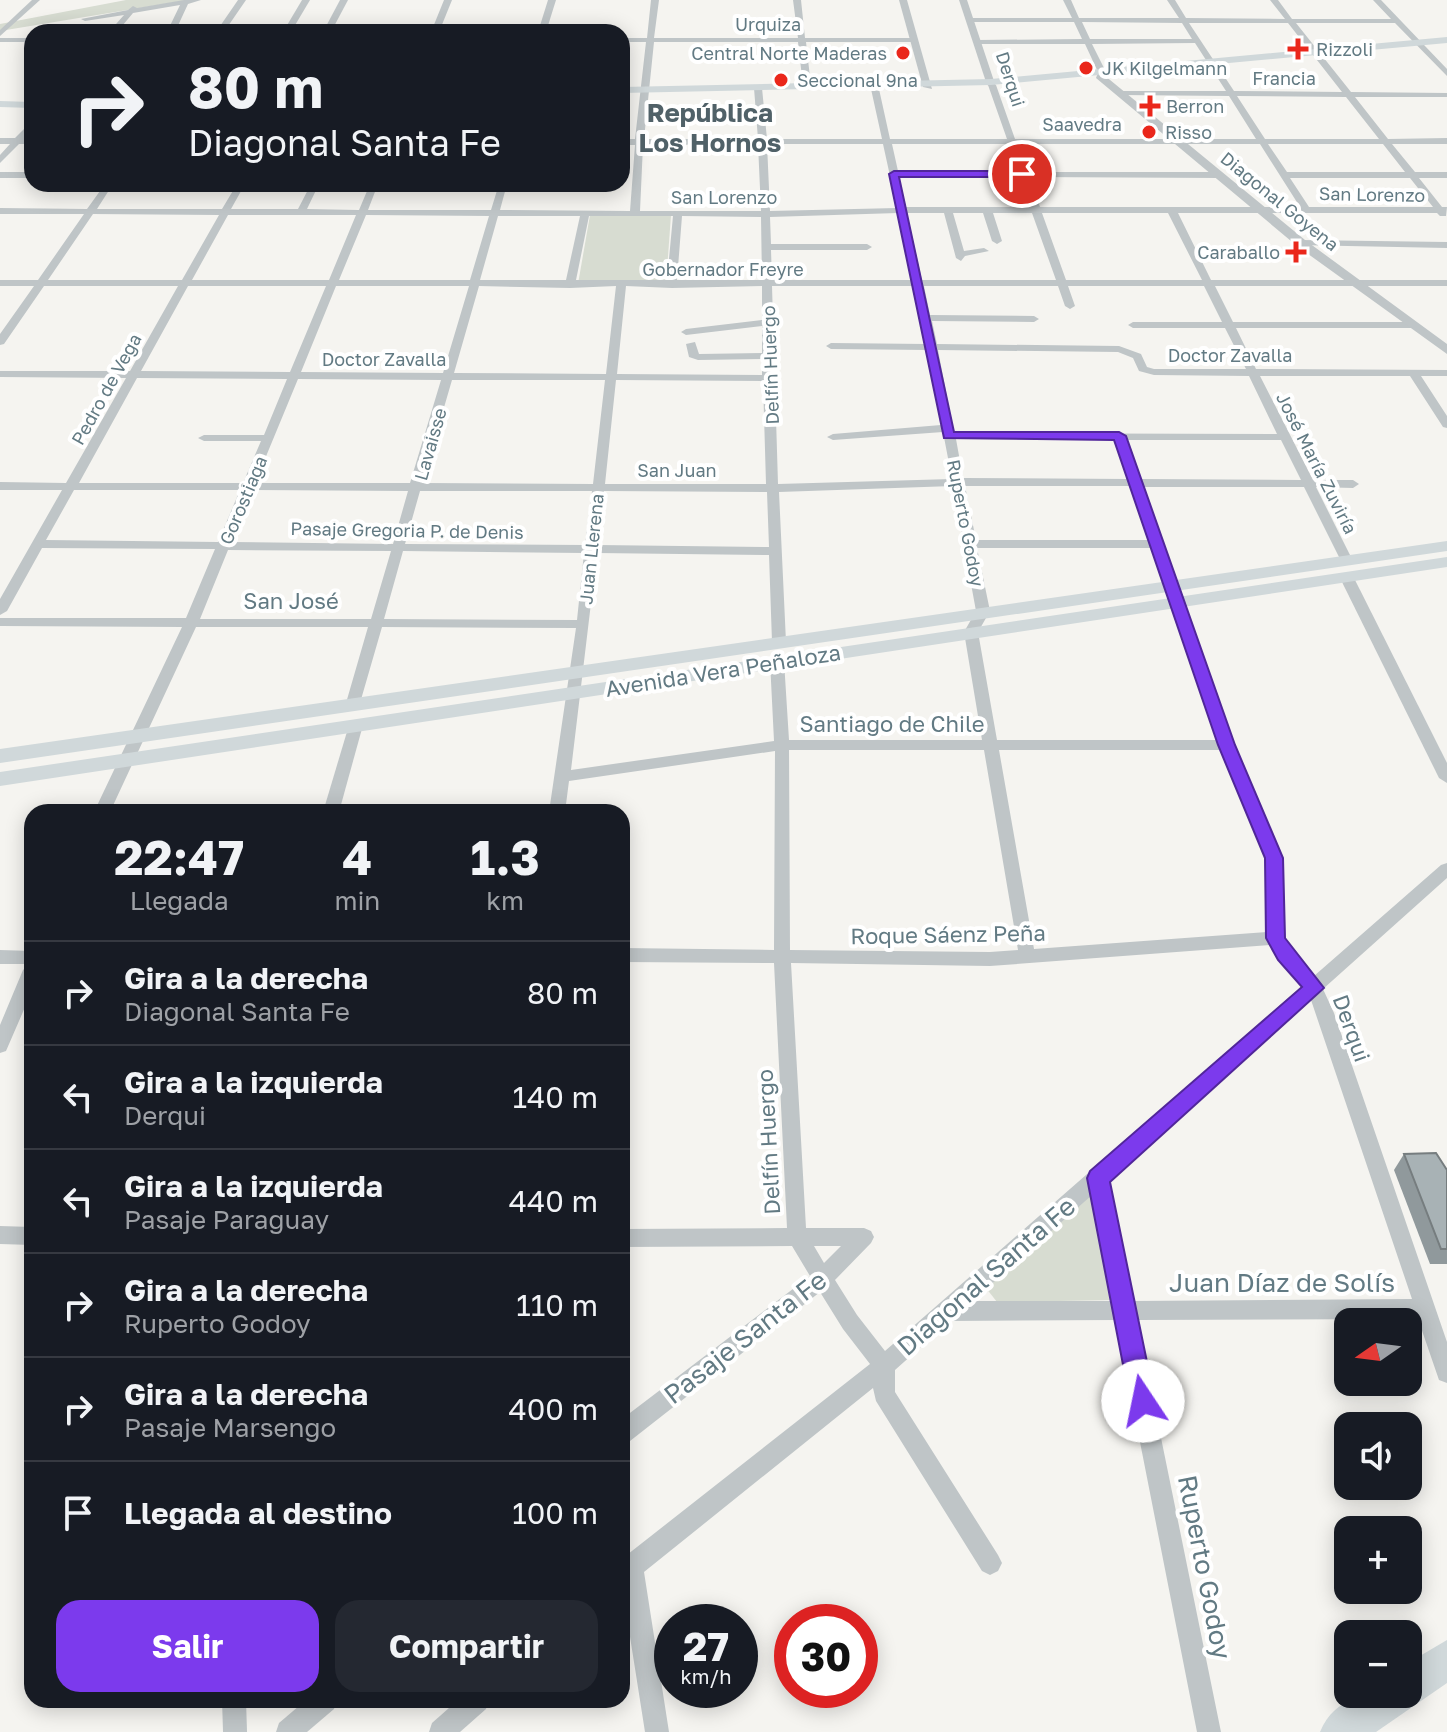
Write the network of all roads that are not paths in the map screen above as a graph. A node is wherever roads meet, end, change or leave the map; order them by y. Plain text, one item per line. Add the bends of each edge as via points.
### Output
1 (36, 0) edge
2 (139, 0) edge
3 (197, 0) edge
4 (242, 0) edge
5 (306, 0) edge
6 (344, 0) edge
7 (448, 0) edge
8 (552, 0) edge
9 (655, 0) edge
10 (797, 0) edge
11 (903, 0) edge
12 (963, 0) edge
13 (1067, 0) edge
14 (1171, 0) edge
15 (1274, 0) edge
16 (1377, 0) edge
17 (185, 2) junction
18 (130, 11) junction
19 (85, 19) dead end
20 (0, 20) edge
21 (14, 20) junction
22 (971, 20) junction
23 (1077, 21) junction
24 (1185, 21) junction
25 (1291, 21) junction
26 (1397, 21) junction
27 (119, 24) edge
28 (175, 24) edge
29 (226, 24) edge
30 (292, 24) edge
31 (331, 24) edge
32 (438, 24) edge
33 (544, 24) edge
34 (0, 34) edge
35 (0, 40) edge
36 (24, 40) edge
37 (630, 40) edge
38 (649, 40) junction
39 (800, 40) junction
40 (914, 40) junction
41 (1199, 41) junction
42 (978, 42) junction
43 (1087, 42) junction
44 (1447, 42) edge
45 (1419, 44) junction
46 (1318, 54) junction
47 (1213, 63) junction
48 (1101, 74) junction
49 (1447, 74) edge
50 (991, 83) junction
51 (807, 86) junction
52 (928, 86) junction
53 (758, 89) junction
54 (875, 89) junction
55 (644, 91) junction
56 (630, 92) edge
57 (1121, 93) junction
58 (1232, 94) junction
59 (1350, 94) junction
60 (1447, 95) edge
61 (0, 102) edge
62 (24, 103) edge
63 (24, 133) edge
64 (1176, 140) junction
65 (1262, 140) junction
66 (0, 141) edge
67 (17, 141) junction
68 (24, 141) edge
69 (763, 141) junction
70 (886, 141) junction
71 (1011, 141) junction
72 (1447, 141) edge
73 (630, 142) edge
74 (639, 142) junction
75 (1387, 142) junction
76 (0, 160) edge
77 (894, 174) junction
78 (1022, 174) junction
79 (0, 175) edge
80 (24, 175) edge
81 (630, 175) edge
82 (637, 175) junction
83 (1219, 175) junction
84 (1285, 175) junction
85 (1412, 175) junction
86 (1447, 175) edge
87 (103, 192) edge
88 (236, 192) edge
89 (311, 192) edge
90 (370, 192) edge
91 (501, 192) edge
92 (1171, 209) junction
93 (1259, 209) junction
94 (1306, 209) junction
95 (90, 210) junction
96 (948, 210) junction
97 (987, 210) junction
98 (1034, 210) junction
99 (0, 211) edge
100 (225, 211) junction
101 (302, 211) junction
102 (362, 211) junction
103 (495, 211) junction
104 (901, 211) junction
105 (585, 212) junction
106 (635, 212) junction
107 (678, 213) junction
108 (1445, 213) edge
109 (767, 214) junction
110 (997, 241) dead end
111 (1301, 243) junction
112 (1447, 245) edge
113 (767, 247) junction
114 (867, 247) dead end
115 (984, 251) dead end
116 (186, 282) junction
117 (1209, 282) junction
118 (0, 283) edge
119 (42, 283) junction
120 (333, 283) junction
121 (1353, 283) junction
122 (1447, 283) edge
123 (477, 284) junction
124 (767, 284) junction
125 (1063, 284) junction
126 (570, 285) junction
127 (672, 285) junction
128 (916, 285) junction
129 (621, 286) junction
130 (1070, 306) dead end
131 (924, 318) junction
132 (1034, 319) dead end
133 (768, 322) junction
134 (1133, 325) dead end
135 (1230, 325) junction
136 (1412, 325) junction
137 (686, 332) dead end
138 (0, 342) edge
139 (691, 344) dead end
140 (831, 346) dead end
141 (932, 346) junction
142 (1447, 350) edge
143 (768, 356) junction
144 (1413, 372) junction
145 (1447, 373) edge
146 (0, 374) edge
147 (1253, 374) junction
148 (134, 376) junction
149 (295, 376) junction
150 (449, 377) junction
151 (611, 378) junction
152 (768, 378) junction
153 (1447, 425) edge
154 (948, 432) junction
155 (1119, 436) junction
156 (833, 437) dead end
157 (1285, 437) junction
158 (204, 438) dead end
159 (269, 438) junction
160 (959, 482) junction
161 (1133, 482) junction
162 (1306, 483) junction
163 (1353, 484) dead end
164 (249, 485) junction
165 (0, 486) edge
166 (72, 486) junction
167 (418, 486) junction
168 (597, 488) junction
169 (775, 488) junction
170 (38, 544) junction
171 (969, 544) junction
172 (1156, 544) junction
173 (224, 546) junction
174 (1447, 546) edge
175 (400, 547) junction
176 (591, 549) junction
177 (776, 551) junction
178 (1447, 562) edge
179 (1347, 570) junction
180 (1175, 596) junction
181 (0, 611) edge
182 (983, 611) junction
183 (0, 622) edge
184 (378, 622) junction
185 (191, 623) junction
186 (582, 624) junction
187 (971, 632) junction
188 (778, 651) junction
189 (577, 672) junction
190 (575, 693) junction
191 (353, 703) junction
192 (356, 725) junction
193 (141, 737) junction
194 (782, 745) junction
195 (990, 745) junction
196 (1227, 745) junction
197 (0, 756) edge
198 (125, 760) junction
199 (560, 777) junction
200 (1447, 778) edge
201 (0, 779) edge
202 (106, 804) edge
203 (333, 804) edge
204 (558, 804) edge
205 (1447, 869) edge
206 (1275, 938) junction
207 (630, 955) edge
208 (1027, 956) junction
209 (0, 957) edge
210 (24, 958) edge
211 (782, 959) junction
212 (1314, 988) junction
213 (24, 989) edge
214 (0, 1046) edge
215 (1098, 1178) junction
216 (0, 1235) edge
217 (24, 1236) edge
218 (797, 1237) junction
219 (630, 1238) edge
220 (823, 1278) junction
221 (1425, 1309) junction
222 (947, 1311) junction
223 (1125, 1311) junction
224 (884, 1366) junction
225 (1447, 1373) edge
226 (630, 1427) edge
227 (990, 1563) dead end
228 (630, 1568) edge
229 (630, 1586) edge
230 (1447, 1660) edge
231 (1422, 1677) edge
232 (234, 1708) edge
233 (316, 1708) edge
234 (468, 1708) edge
235 (1376, 1708) edge
236 (235, 1732) edge
237 (288, 1732) edge
238 (441, 1732) edge
239 (657, 1732) edge
240 (1209, 1732) edge
241 (1340, 1732) edge

1 - 21 street
2 - 18 street
3 - 17 street
4 - 29 street
5 - 30 street
6 - 31 street
7 - 32 street
8 - 33 street
9 - 38 street
10 - 39 street
11 - 40 street
12 - 22 street, Derqui
13 - 23 street
14 - 24 street
15 - 25 street
16 - 26 street
17 - 18 street
17 - 28 street
18 - 19 street
18 - 27 street
20 - 21 street
21 - 34 street
22 - 23 street
22 - 42 street, Derqui
23 - 24 street
23 - 43 street
24 - 25 street
24 - 41 street
25 - 26 street
25 - 46 street
26 - 45 street
35 - 36 street
37 - 38 street, Urquiza
38 - 39 street, Urquiza
38 - 55 street
39 - 40 street, Urquiza
39 - 51 street
40 - 52 street
41 - 43 street
41 - 47 street
42 - 43 street
42 - 50 street, Derqui
43 - 48 street
44 - 45 main road
45 - 46 main road
45 - 49 street
46 - 47 main road
46 - 59 street
47 - 48 main road
47 - 58 street
48 - 50 main road
48 - 57 street, Diagonal Goyena
50 - 52 main road
50 - 71 street, Derqui
51 - 52 main road
51 - 53 main road
52 - 54 main road
53 - 54 main road
53 - 55 main road
53 - 69 street, Delfín Huergo
54 - 70 street, Ruperto Godoy
55 - 56 main road
55 - 74 street
57 - 58 street, Francia
57 - 64 street, Diagonal Goyena
58 - 59 street, Francia
58 - 65 street
59 - 60 street, Francia
59 - 75 street
61 - 62 main road
63 - 67 street
64 - 65 street, Saavedra
64 - 71 street, Saavedra
64 - 83 street, Diagonal Goyena
65 - 75 street, Saavedra
65 - 84 street
66 - 67 street
67 - 68 street
67 - 76 street
69 - 70 street, Saavedra
69 - 74 street, Saavedra
69 - 109 street, Delfín Huergo
70 - 71 street, Saavedra
70 - 77 street, Ruperto Godoy
71 - 78 street, Derqui
72 - 75 street, Saavedra
73 - 74 street, Saavedra
74 - 82 street
75 - 85 street
77 - 78 street
77 - 104 street, Ruperto Godoy
78 - 83 street
78 - 98 street, Derqui
79 - 80 street
81 - 82 street
82 - 106 street
83 - 93 street, Diagonal Goyena
84 - 85 street
84 - 94 street
85 - 86 street
85 - 108 street
87 - 95 street
88 - 100 street, Pedro de Vega
89 - 101 street
90 - 102 street, Gorostiaga
91 - 103 street, Lavaisse
92 - 93 street, San Lorenzo
92 - 98 street, San Lorenzo
92 - 117 street, José María Zuviría
93 - 94 street, San Lorenzo
93 - 111 street, Diagonal Goyena
94 - 108 street, San Lorenzo
95 - 99 street, San Lorenzo
95 - 100 street, San Lorenzo
95 - 119 street
96 - 97 street, San Lorenzo
96 - 104 street, San Lorenzo
96 - 115 street via 961,256
97 - 98 street, San Lorenzo
97 - 110 street
98 - 125 street, Derqui
100 - 101 street, San Lorenzo
100 - 116 street, Pedro de Vega
101 - 102 street, San Lorenzo
102 - 103 street, San Lorenzo
102 - 120 street, Gorostiaga
103 - 105 street, San Lorenzo
103 - 123 street, Lavaisse
104 - 109 street, San Lorenzo
104 - 128 street, Ruperto Godoy
105 - 106 street, San Lorenzo
105 - 126 street
106 - 107 street, San Lorenzo
107 - 109 street, San Lorenzo
107 - 127 street
109 - 113 street, Delfín Huergo
111 - 112 street
111 - 121 street, Diagonal Goyena
113 - 114 street
113 - 124 street, Delfín Huergo
116 - 119 street, Gobernador Freyre
116 - 120 street, Gobernador Freyre
116 - 148 street, Pedro de Vega
117 - 121 street, Gobernador Freyre
117 - 125 street, Gobernador Freyre
117 - 135 street, José María Zuviría
118 - 119 street, Gobernador Freyre
119 - 138 street
120 - 123 street, Gobernador Freyre
120 - 149 street, Gorostiaga
121 - 122 street, Gobernador Freyre
121 - 136 street, Diagonal Goyena
123 - 126 street, Gobernador Freyre
123 - 150 street, Lavaisse
124 - 127 street, Gobernador Freyre
124 - 128 street, Gobernador Freyre
124 - 133 street, Delfín Huergo
125 - 128 street, Gobernador Freyre
125 - 130 street, Derqui
126 - 129 street, Gobernador Freyre
127 - 129 street, Gobernador Freyre
128 - 131 street, Ruperto Godoy
129 - 151 street, Juan Llerena
131 - 132 street
131 - 141 street, Ruperto Godoy
133 - 137 street
133 - 143 street, Delfín Huergo
134 - 135 street
135 - 136 street
135 - 147 street, José María Zuviría
136 - 142 street, Diagonal Goyena
139 - 143 street via 698,357
140 - 141 street, Doctor Zavalla
141 - 147 street, Doctor Zavalla via 1119,349 1137,356 1147,371
141 - 154 street, Ruperto Godoy
143 - 152 street, Delfín Huergo
144 - 145 street, Doctor Zavalla
144 - 147 street, Doctor Zavalla
144 - 153 street
146 - 148 street, Doctor Zavalla
147 - 157 street, José María Zuviría
148 - 149 street, Doctor Zavalla
148 - 166 street, Pedro de Vega
149 - 150 street, Doctor Zavalla
149 - 159 street, Gorostiaga
150 - 151 street, Doctor Zavalla
150 - 167 street, Lavaisse
151 - 152 street, Doctor Zavalla
151 - 168 street, Juan Llerena
152 - 169 street, Delfín Huergo
154 - 155 street
154 - 156 street
154 - 160 street, Ruperto Godoy
155 - 157 street
155 - 161 street
157 - 162 street, José María Zuviría
158 - 159 street
159 - 164 street, Gorostiaga
160 - 161 street, San Juan
160 - 169 street, San Juan
160 - 171 street, Ruperto Godoy
161 - 162 street, San Juan
161 - 172 street
162 - 163 street, San Juan
162 - 179 street, José María Zuviría
164 - 166 street, San Juan
164 - 167 street, San Juan
164 - 173 street, Gorostiaga
165 - 166 street, San Juan
166 - 170 street, Pedro de Vega
167 - 168 street, San Juan
167 - 175 street, Lavaisse
168 - 169 street, San Juan
168 - 176 street, Juan Llerena
169 - 177 street, Delfín Huergo
170 - 173 street, Pasaje Gregoria P. de Denis
170 - 181 street, Pedro de Vega
171 - 172 street
171 - 182 street, Ruperto Godoy
172 - 180 street
173 - 175 street, Pasaje Gregoria P. de Denis
173 - 185 street, Gorostiaga
174 - 179 main road, Avenida Vera Peñaloza
175 - 176 street, Pasaje Gregoria P. de Denis
175 - 184 street, Lavaisse
176 - 177 street, Pasaje Gregoria P. de Denis
176 - 186 street, Juan Llerena
177 - 188 street, Delfín Huergo
178 - 179 main road, Avenida Vera Peñaloza
179 - 180 main road, Avenida Vera Peñaloza
179 - 200 street, José María Zuviría
180 - 182 main road, Avenida Vera Peñaloza
180 - 187 main road, Avenida Vera Peñaloza
180 - 196 street
182 - 187 street, Ruperto Godoy
182 - 188 main road, Avenida Vera Peñaloza
183 - 185 street, San José
184 - 185 street, San José
184 - 186 street, San José
184 - 191 street, Lavaisse
185 - 193 street, Gorostiaga
186 - 189 street, Juan Llerena
187 - 188 main road, Avenida Vera Peñaloza
187 - 195 street
188 - 189 main road, Avenida Vera Peñaloza
188 - 190 main road, Avenida Vera Peñaloza
188 - 194 street, Delfín Huergo
189 - 190 street, Juan Llerena
189 - 191 main road, Avenida Vera Peñaloza
190 - 192 main road, Avenida Vera Peñaloza
190 - 199 street, Juan Llerena
191 - 193 main road, Avenida Vera Peñaloza
192 - 198 main road, Avenida Vera Peñaloza
192 - 203 street
193 - 197 main road, Avenida Vera Peñaloza
193 - 198 street, Gorostiaga
194 - 195 street, Santiago de Chile
194 - 199 street, Santiago de Chile
194 - 211 street, Delfín Huergo
195 - 196 street, Santiago de Chile
195 - 208 street
196 - 206 street via 1274,858
198 - 201 main road, Avenida Vera Peñaloza
198 - 202 street, Gorostiaga
199 - 204 street, Juan Llerena
205 - 212 street, Diagonal Santa Fe
206 - 208 street, Roque Sáenz Peña
206 - 212 street, Derqui
207 - 211 street, Roque Sáenz Peña
208 - 211 street, Roque Sáenz Peña
209 - 210 street
211 - 218 street, Delfín Huergo
212 - 215 street, Diagonal Santa Fe
212 - 221 street, Derqui
213 - 214 street
215 - 222 street, Diagonal Santa Fe
215 - 223 street, Ruperto Godoy
216 - 217 street
218 - 219 street
218 - 220 street, Delfín Huergo
218 - 220 street, Pasaje Santa Fe via 864,1237
220 - 224 street, Delfín Huergo
220 - 226 street, Pasaje Santa Fe
221 - 223 street, Juan Díaz de Solís
221 - 225 street, Derqui
222 - 223 street, Juan Díaz de Solís
222 - 224 street, Diagonal Santa Fe
223 - 240 street, Ruperto Godoy
224 - 227 street, Delfín Huergo via 884,1394
224 - 228 street, Diagonal Santa Fe
229 - 239 street
230 - 231 main road
232 - 236 street
233 - 237 street
234 - 238 street
235 - 241 main road

